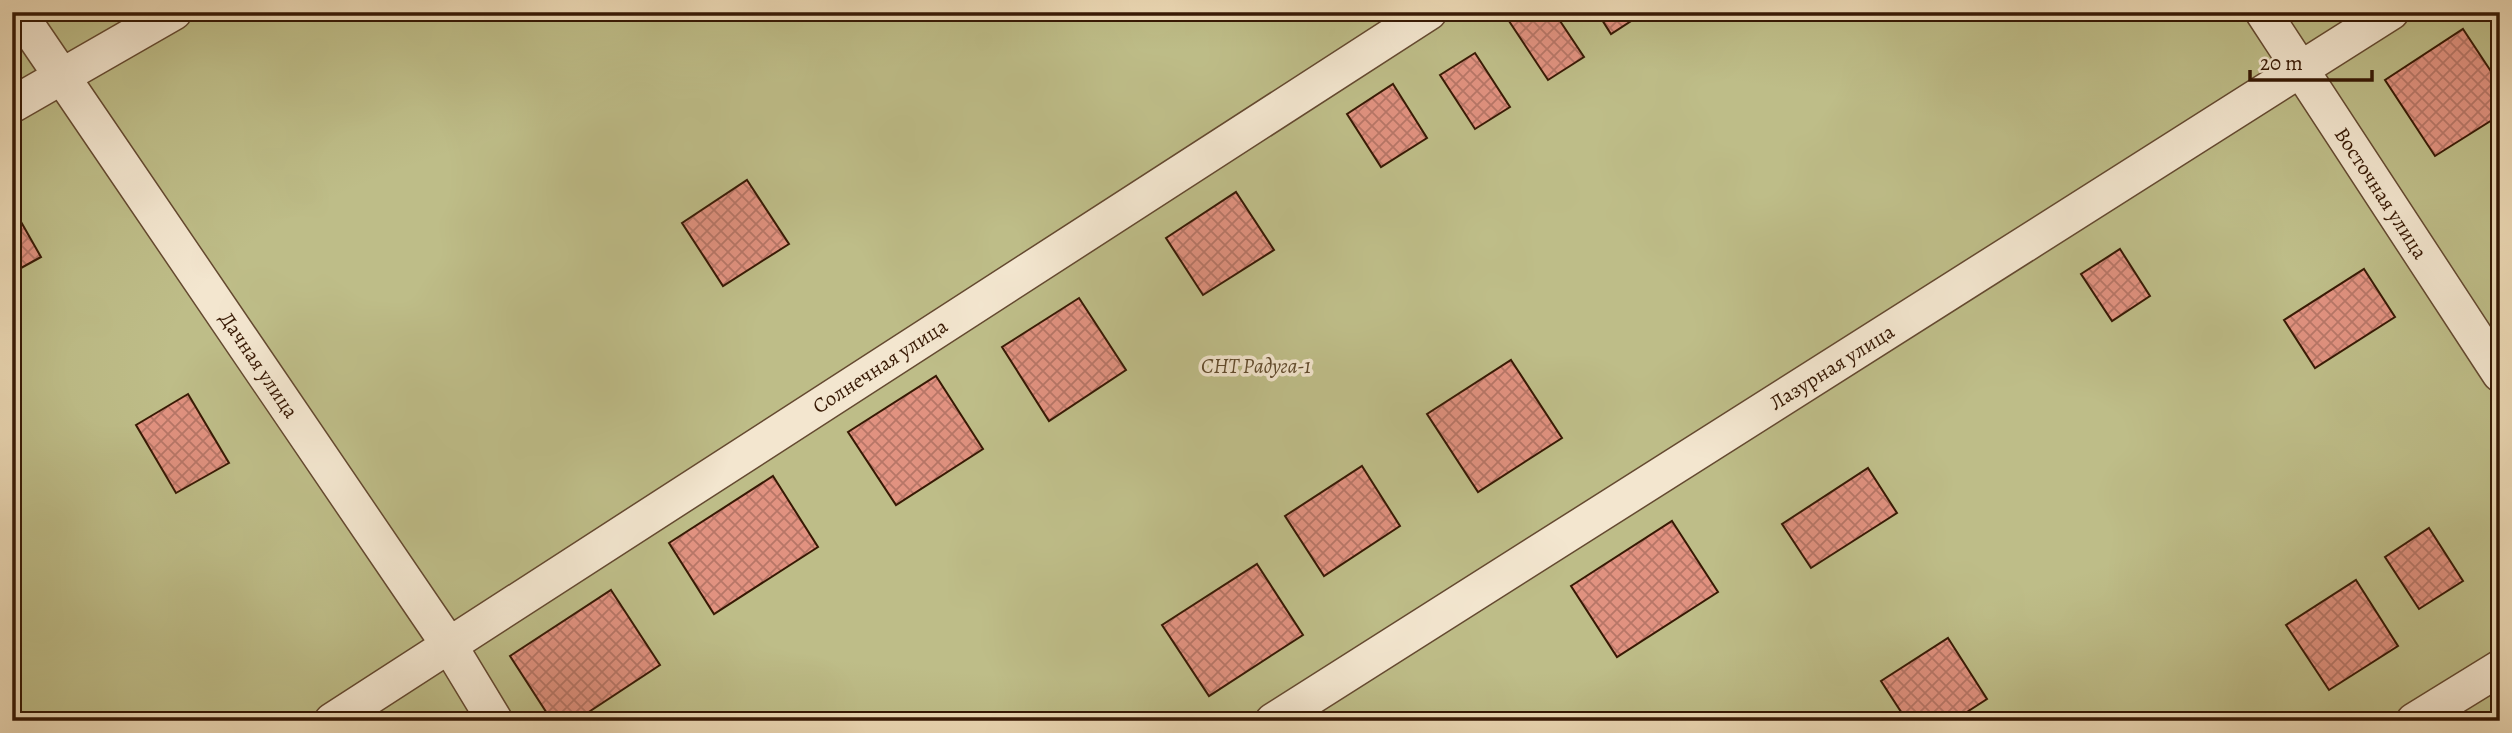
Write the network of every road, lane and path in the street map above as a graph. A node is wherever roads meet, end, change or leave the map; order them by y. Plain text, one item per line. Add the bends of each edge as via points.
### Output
1 (18, 12) edge
2 (174, 12) edge
3 (1429, 12) edge
4 (2263, 12) edge
5 (2391, 12) edge
6 (2300, 71) junction
7 (63, 77) junction
8 (12, 105) edge
9 (2500, 374) edge
10 (449, 645) junction
11 (2500, 668) edge
12 (332, 721) edge
13 (495, 721) edge
14 (1273, 721) edge
15 (2414, 721) edge

1 - 7 street, Дачная улица
2 - 7 street
3 - 10 street, Солнечная улица
4 - 6 street, Восточная улица
5 - 6 street, Лазурная улица
6 - 9 street, Восточная улица
6 - 14 street, Лазурная улица
7 - 8 street
7 - 10 street, Дачная улица
10 - 12 street, Солнечная улица
10 - 13 street, Дачная улица
11 - 15 street

